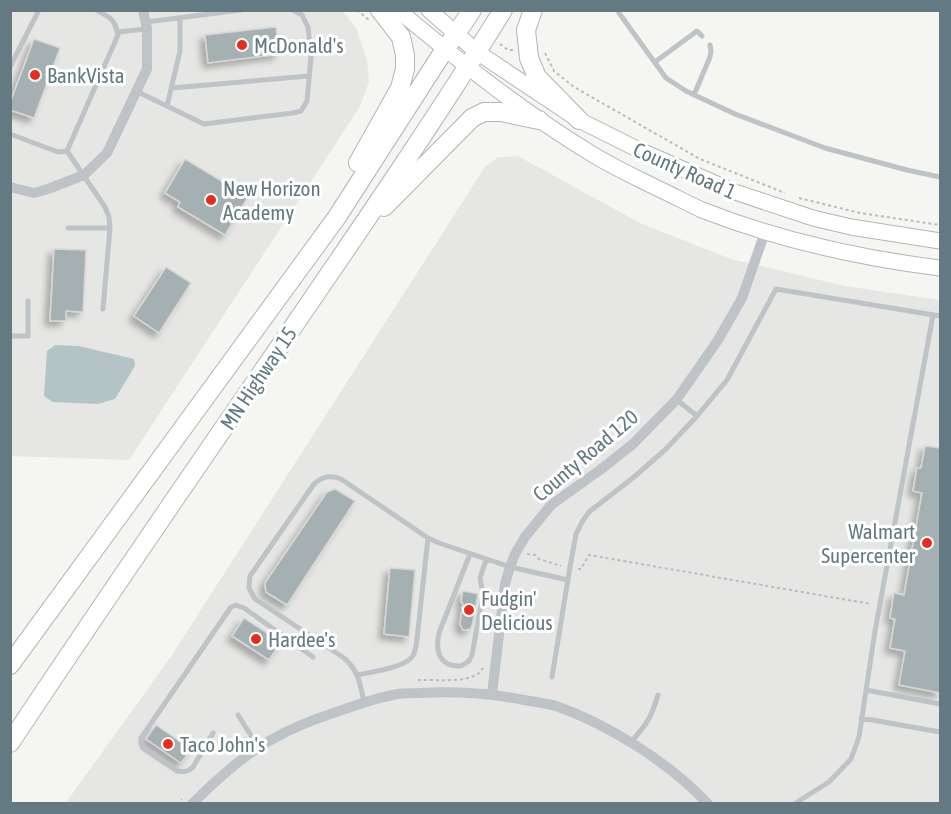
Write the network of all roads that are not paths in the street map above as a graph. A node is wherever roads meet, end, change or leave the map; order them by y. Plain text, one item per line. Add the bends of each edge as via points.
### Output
1 (39, 10) edge
2 (96, 10) edge
3 (143, 10) edge
4 (241, 10) edge
5 (294, 10) edge
6 (380, 10) edge
7 (398, 10) edge
8 (429, 10) edge
9 (472, 10) edge
10 (503, 10) edge
11 (533, 10) edge
12 (620, 13) dead end
13 (180, 18) junction
14 (147, 26) junction
15 (117, 32) junction
16 (456, 34) junction
17 (702, 36) dead end
18 (710, 45) dead end
19 (445, 49) junction
20 (472, 60) junction
21 (655, 62) junction
22 (10, 67) edge
23 (309, 76) junction
24 (171, 88) junction
25 (136, 91) junction
26 (694, 95) junction
27 (167, 106) junction
28 (539, 120) junction
29 (579, 120) junction
30 (10, 134) edge
31 (67, 151) junction
32 (84, 175) junction
33 (940, 177) edge
34 (10, 187) edge
35 (68, 228) dead end
36 (110, 228) junction
37 (765, 232) junction
38 (355, 236) junction
39 (940, 241) edge
40 (308, 256) junction
41 (940, 268) edge
42 (28, 301) dead end
43 (103, 309) dead end
44 (933, 315) junction
45 (940, 316) edge
46 (10, 336) edge
47 (676, 399) junction
48 (697, 416) junction
49 (428, 537) junction
50 (470, 555) junction
51 (486, 560) junction
52 (510, 567) junction
53 (568, 580) junction
54 (313, 657) dead end
55 (10, 665) edge
56 (357, 675) junction
57 (552, 677) dead end
58 (866, 690) junction
59 (492, 694) junction
60 (658, 695) dead end
61 (364, 702) junction
62 (940, 704) edge
63 (238, 715) dead end
64 (861, 718) junction
65 (940, 732) edge
66 (213, 733) dead end
67 (631, 742) junction
68 (10, 743) edge
69 (259, 748) junction
70 (192, 804) edge
71 (708, 804) edge
72 (794, 804) edge

1 - 22 lane
2 - 15 lane via 110,16
3 - 14 street
4 - 13 lane
5 - 23 lane via 308,27
6 - 40 highway via 401,37 405,69 400,88
7 - 19 street
8 - 16 street, County Road 1
9 - 16 highway
10 - 20 highway, MN Highway 15
11 - 29 highway via 526,30 529,58 537,77
12 - 21 lane
13 - 14 lane
13 - 24 lane via 180,51
14 - 15 lane
14 - 25 street via 147,69
15 - 31 lane
16 - 19 highway, MN Highway 15
16 - 20 street, County Road 1
17 - 21 lane via 697,31
18 - 26 lane via 711,57
19 - 20 street
19 - 40 highway, MN Highway 15
20 - 28 street, County Road 1
20 - 29 street, County Road 1
20 - 38 highway, MN Highway 15
21 - 26 lane via 666,78
23 - 24 lane
23 - 27 lane via 307,101 301,111 293,113 204,124
24 - 27 lane
25 - 27 lane
25 - 32 street via 107,153
26 - 33 lane via 825,148
28 - 37 street, County Road 1 via 645,182 701,209
28 - 38 highway via 501,112 484,112 472,118
29 - 39 street, County Road 1 via 648,154 771,205 851,227
30 - 31 lane via 58,152
31 - 32 lane
32 - 34 street via 34,193
32 - 36 lane via 105,207
35 - 36 lane
36 - 43 lane
37 - 41 street, County Road 1 via 864,257
37 - 47 street, County Road 120 via 742,298
38 - 68 highway, MN Highway 15
40 - 55 highway, MN Highway 15
42 - 46 lane via 28,336
44 - 45 lane
44 - 48 lane via 776,289 727,380
44 - 58 lane
47 - 48 lane
47 - 52 street, County Road 120 via 633,444 551,506 532,528
48 - 53 lane via 666,449 589,512 576,534
49 - 50 lane
49 - 56 lane via 413,656 401,664
49 - 56 lane via 341,479 325,476 314,484 250,576 249,588 255,599 344,658
50 - 51 lane
50 - 51 lane via 438,639 440,656 455,666 465,664 472,655 483,594 480,578
51 - 52 lane
52 - 53 lane
52 - 59 street, County Road 120
53 - 57 lane
54 - 66 lane via 244,608 231,607 141,743 183,772 193,767
56 - 61 lane
58 - 62 lane
58 - 64 lane
59 - 61 street via 398,694
59 - 67 street via 554,706
60 - 67 lane via 652,715
61 - 69 street via 281,734
63 - 69 lane
64 - 65 lane
64 - 72 lane via 851,759 829,782
67 - 71 street via 663,763
69 - 70 street

